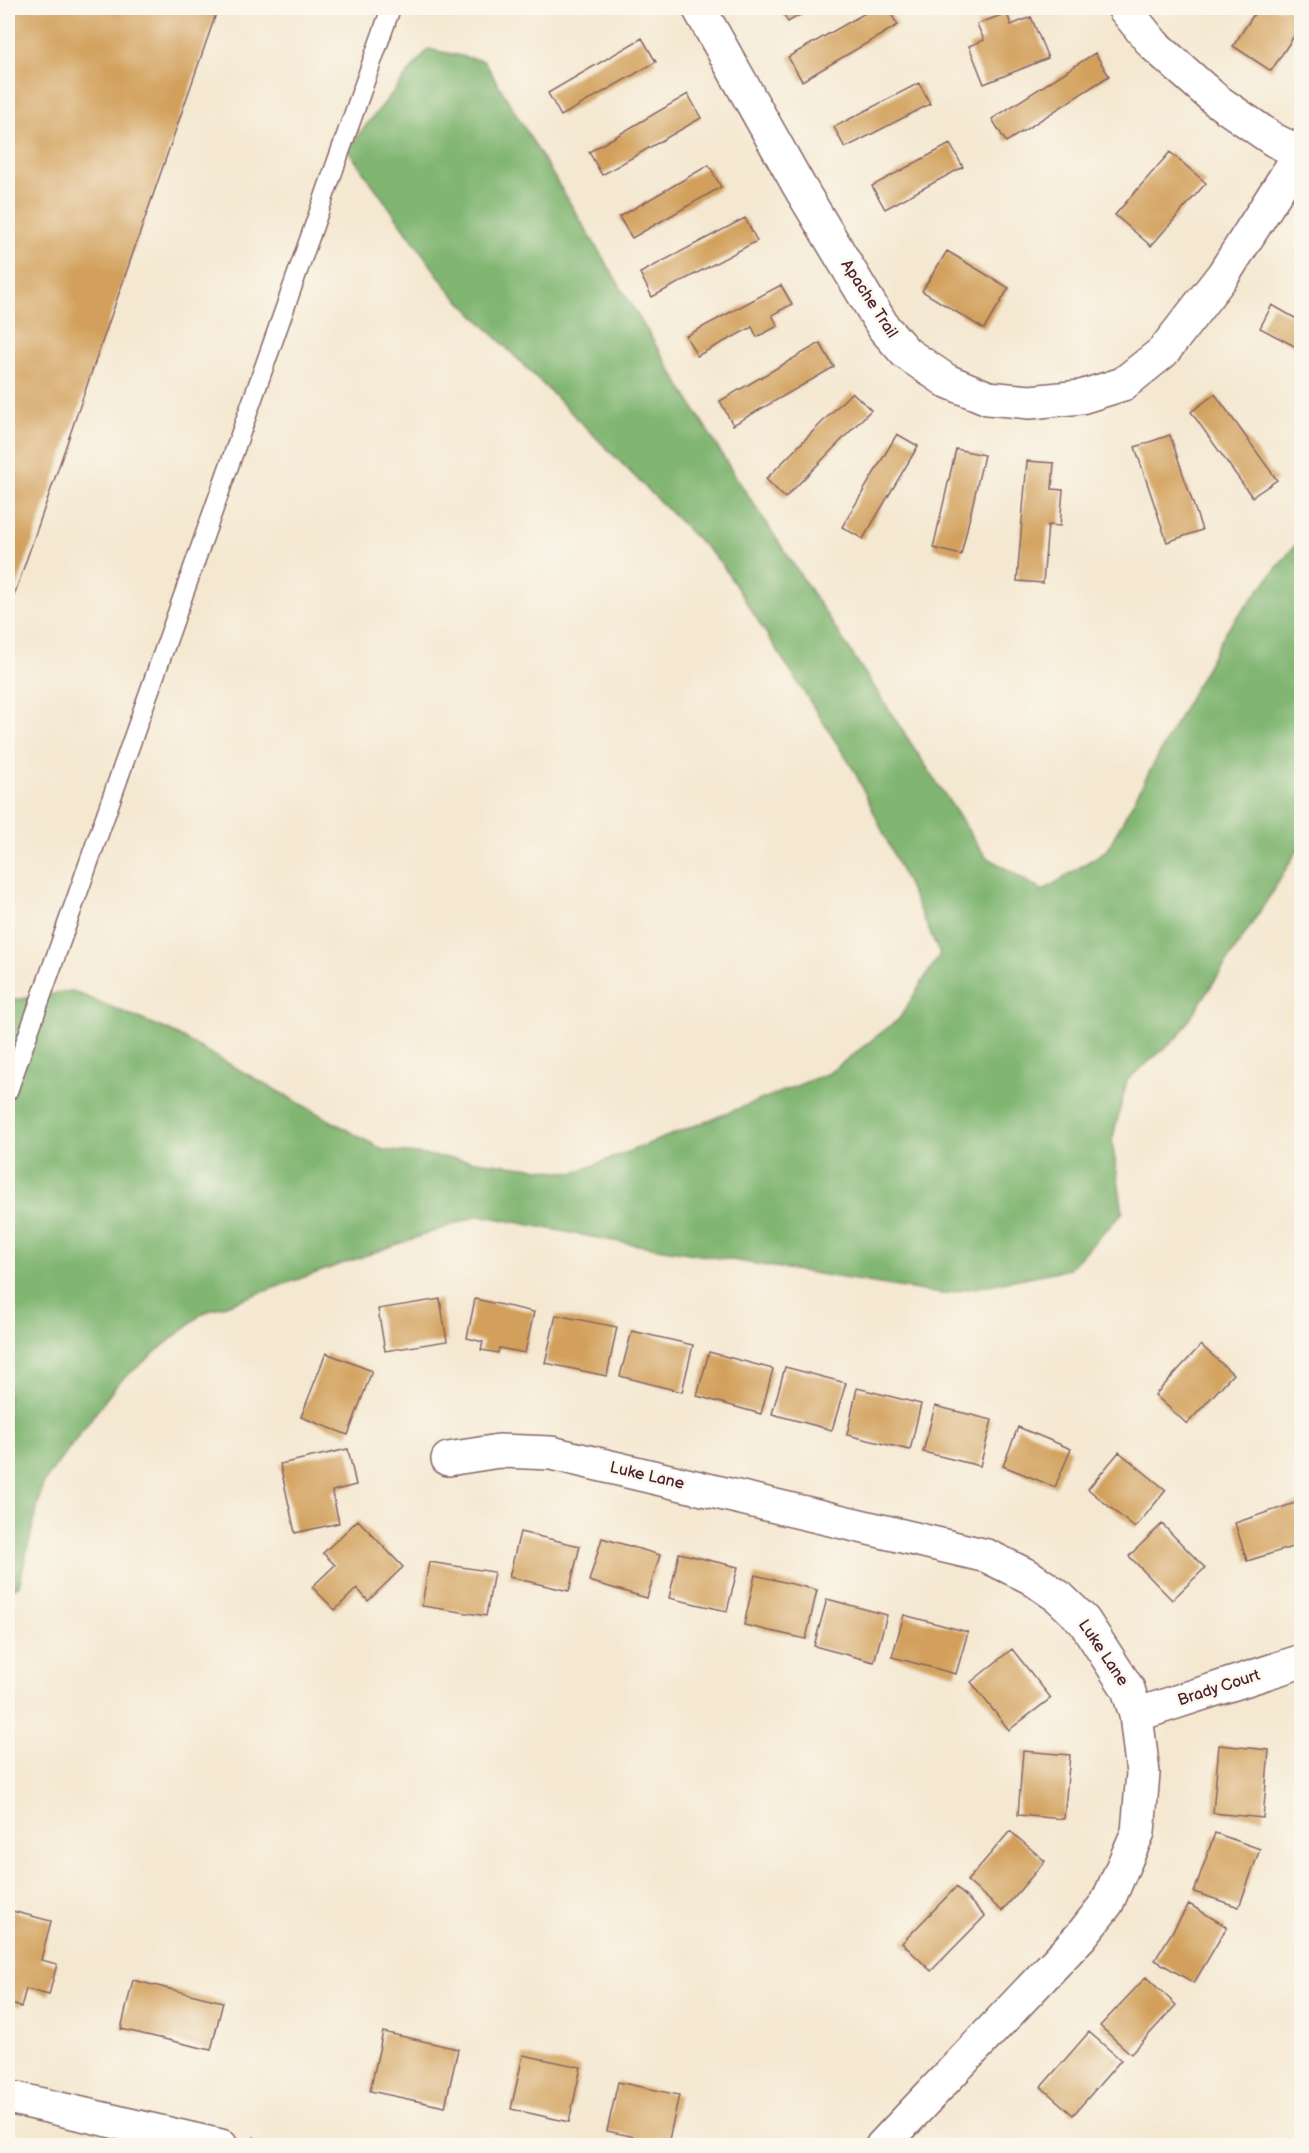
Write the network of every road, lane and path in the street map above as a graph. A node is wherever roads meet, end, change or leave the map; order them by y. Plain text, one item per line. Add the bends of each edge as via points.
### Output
1 (390, 8) edge
2 (699, 8) edge
3 (1124, 8) edge
4 (1301, 153) edge
5 (8, 1091) edge
6 (448, 1459) dead end
7 (1302, 1661) edge
8 (1136, 1715) junction
9 (8, 2097) edge
10 (221, 2145) edge
11 (882, 2145) edge

1 - 5 lane
2 - 4 street, Apache Trail via 884,328 906,353 930,370 988,398 1030,402 1081,397 1123,384 1163,352 1223,275
3 - 4 street via 1154,45 1216,100 1274,140
6 - 8 street, Luke Lane via 499,1451 551,1453 987,1556 1030,1577 1084,1621 1128,1689
7 - 8 street, Brady Court
8 - 11 street, Luke Lane via 1143,1773 1138,1832 1107,1903 1081,1936
9 - 10 street

